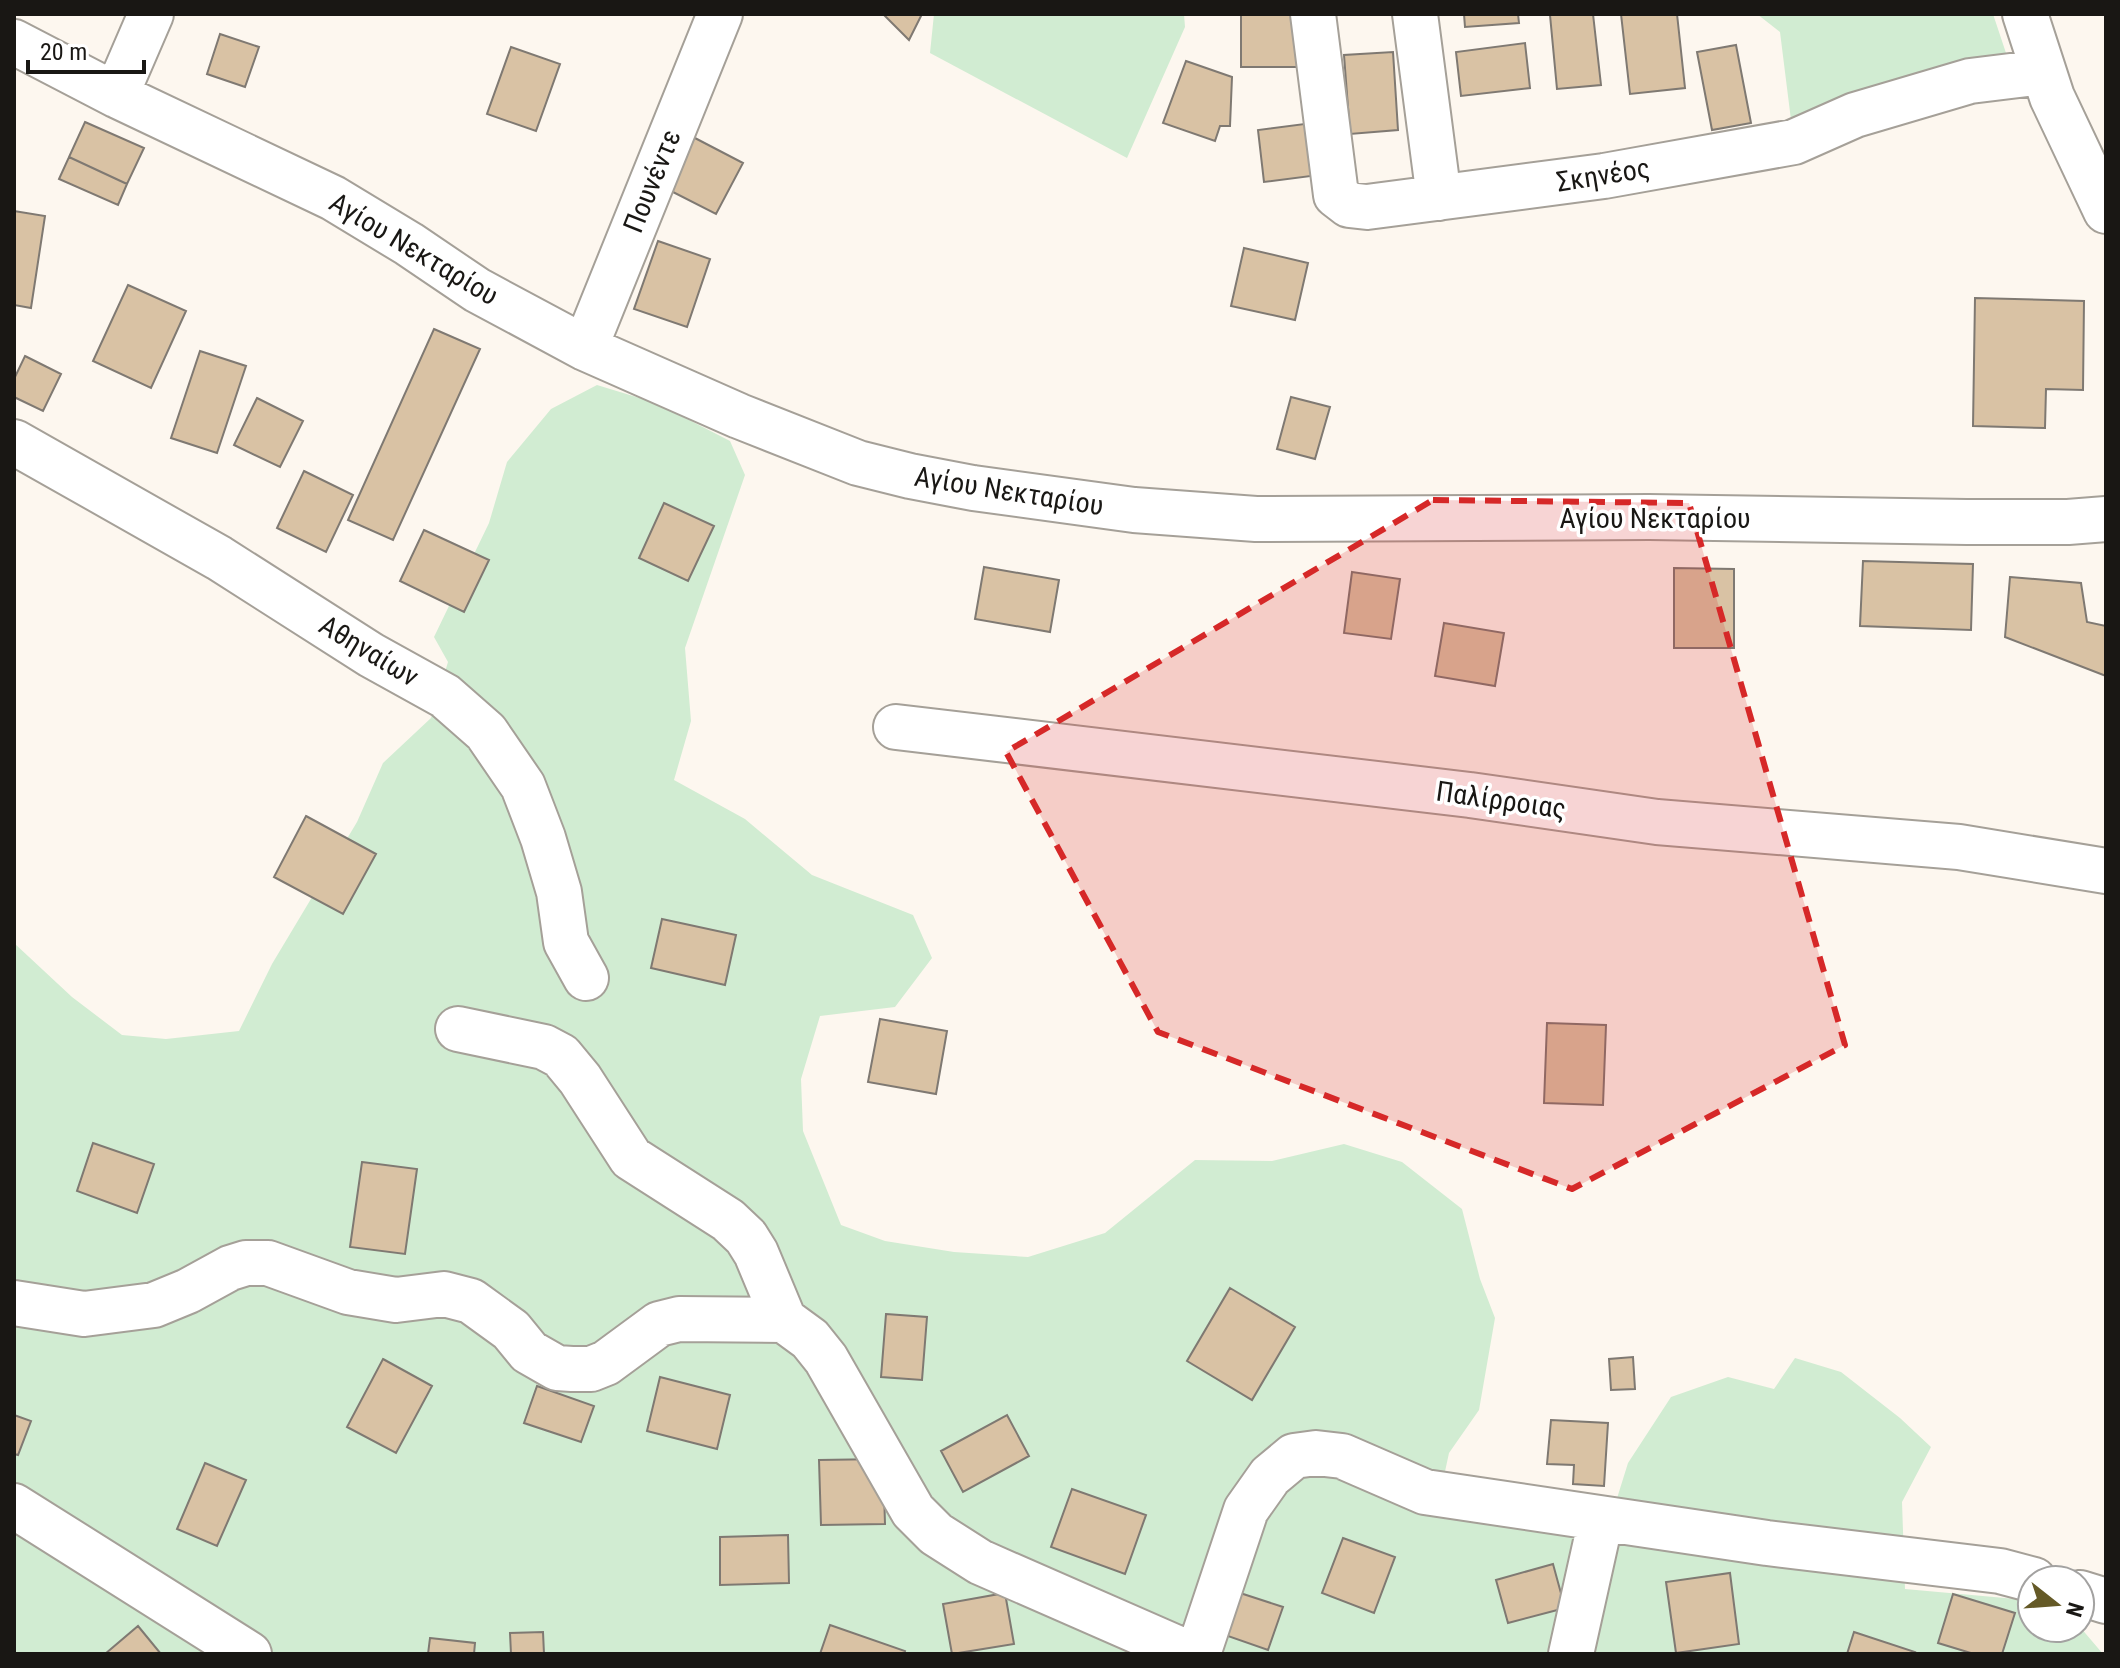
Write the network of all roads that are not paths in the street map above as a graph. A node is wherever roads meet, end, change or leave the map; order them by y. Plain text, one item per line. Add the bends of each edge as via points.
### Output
1 (151, 14) edge
2 (720, 14) edge
3 (1313, 14) edge
4 (1415, 14) edge
5 (2025, 14) edge
6 (14, 42) edge
7 (2043, 72) junction
8 (116, 95) junction
9 (1439, 198) junction
10 (2106, 211) edge
11 (585, 348) junction
12 (14, 442) edge
13 (2106, 519) edge
14 (896, 727) dead end
15 (2106, 871) edge
16 (586, 978) dead end
17 (458, 1029) dead end
18 (14, 1303) edge
19 (784, 1320) junction
20 (14, 1506) edge
21 (1601, 1519) junction
22 (2016, 1575) edge
23 (249, 1654) edge
24 (1190, 1654) edge
25 (1198, 1654) edge
26 (1571, 1654) edge

1 - 8 street
2 - 11 street, Πουνέντε
3 - 9 street, Σκηνέος via 1336,195 1349,205 1367,207
4 - 9 street
5 - 7 street
6 - 8 street, Αγίου Νεκταρίου
7 - 9 street, Σκηνέος via 1970,81 1855,115 1794,142
7 - 10 street
8 - 11 street, Αγίου Νεκταρίου via 333,198 477,290
11 - 13 street, Αγίου Νεκταρίου via 858,463 973,488 1134,510 1256,519
12 - 16 street, Αθηναίων via 219,558 445,696 486,732 523,786 559,892 566,942
14 - 15 street, Παλίρροιας via 1657,822 1959,847
17 - 19 street via 544,1047 561,1056 631,1158 746,1237
18 - 19 street via 84,1314 154,1305 230,1268 268,1263 348,1292 396,1300 444,1294 471,1301 511,1330 529,1352 557,1368 572,1369 606,1363 659,1324 679,1319
19 - 24 street via 826,1359 913,1511 936,1534 980,1562
20 - 23 street
21 - 22 street
21 - 25 street via 1425,1492 1342,1456 1294,1456 1270,1476 1246,1510
21 - 26 street

